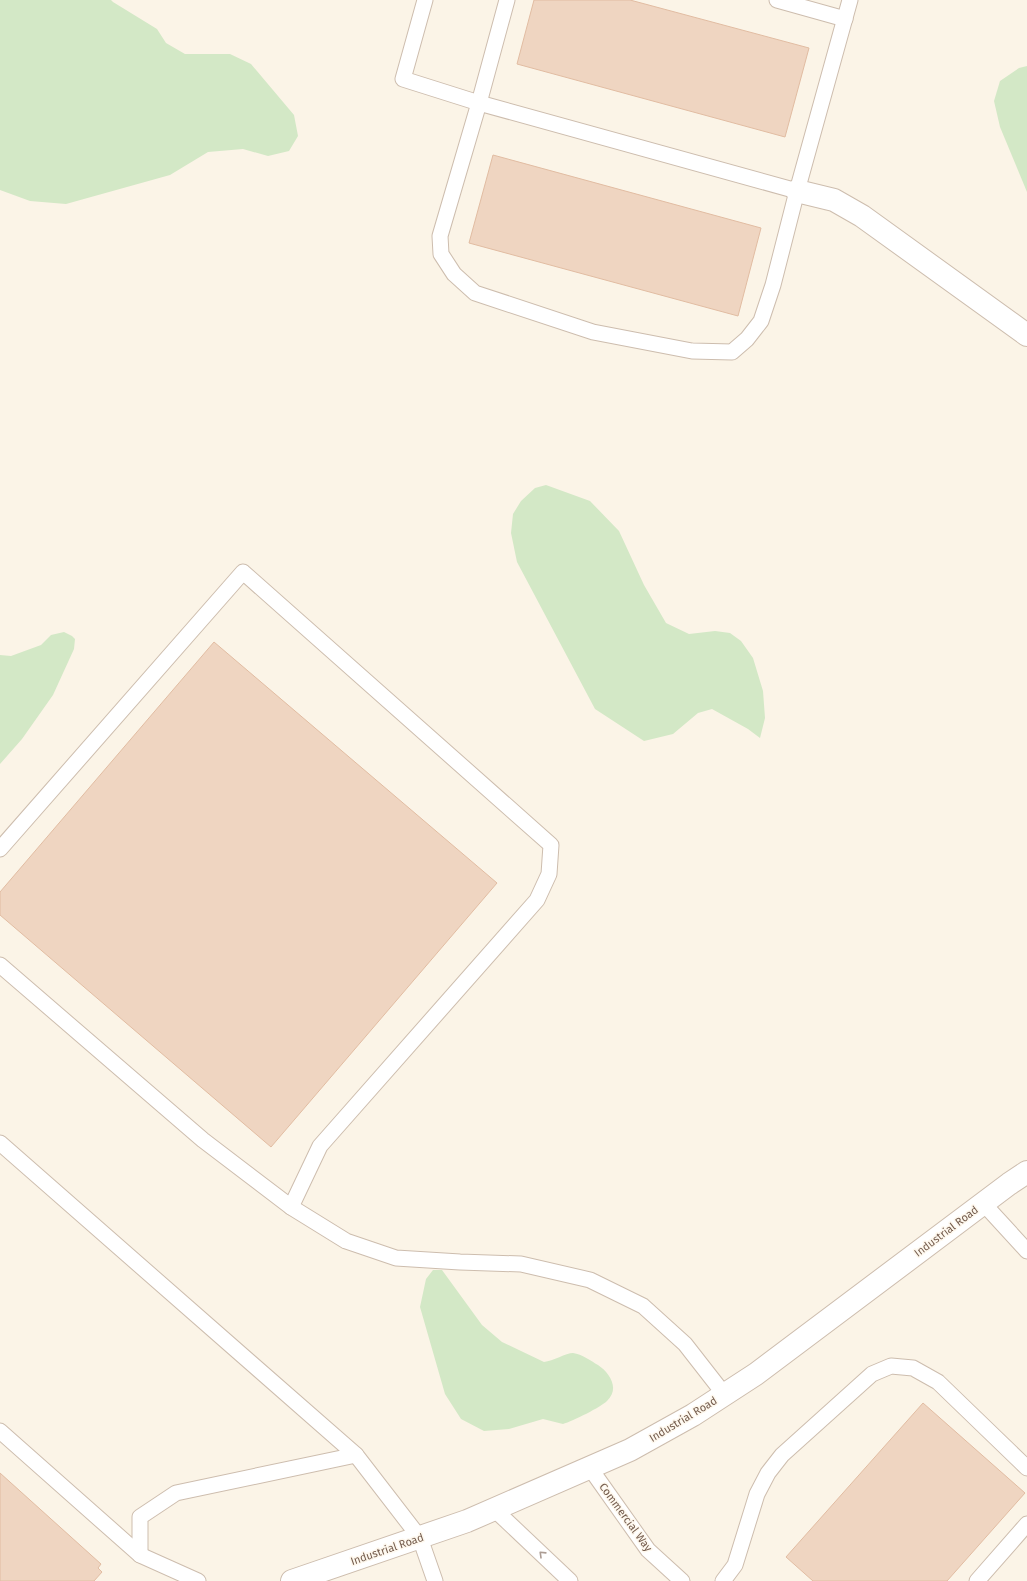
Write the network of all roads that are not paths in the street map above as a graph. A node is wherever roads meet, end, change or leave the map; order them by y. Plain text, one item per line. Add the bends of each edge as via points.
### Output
1 (425, 0) edge
2 (507, 0) edge
3 (777, 0) edge
4 (850, 0) edge
5 (845, 19) junction
6 (479, 103) junction
7 (796, 191) junction
8 (1027, 335) edge
9 (0, 849) edge
10 (0, 965) edge
11 (0, 1143) edge
12 (1027, 1172) edge
13 (983, 1203) junction
14 (291, 1207) junction
15 (1027, 1251) edge
16 (724, 1394) junction
17 (0, 1431) edge
18 (356, 1455) junction
19 (590, 1468) junction
20 (1027, 1468) edge
21 (494, 1509) junction
22 (1027, 1524) edge
23 (420, 1538) junction
24 (140, 1555) junction
25 (198, 1581) edge
26 (292, 1581) edge
27 (435, 1581) edge
28 (570, 1581) edge
29 (682, 1581) edge
30 (722, 1581) edge
31 (976, 1581) edge

1 - 6 lane via 403,79
2 - 6 lane
3 - 5 lane
4 - 5 lane
5 - 7 lane
6 - 7 lane
6 - 7 lane via 440,236 441,254 454,274 475,293 593,332 692,351 732,352 747,339 761,321 773,285
7 - 8 street via 834,200 862,216
9 - 14 lane via 243,572 551,845 549,874 537,900 320,1146
10 - 14 lane via 203,1140
11 - 18 lane
12 - 13 street, Industrial Road
13 - 15 lane
13 - 16 street, Industrial Road via 756,1374
14 - 16 lane via 346,1241 396,1258 521,1264 590,1280 643,1306 685,1344
16 - 19 street, Industrial Road via 693,1415 630,1450
17 - 24 lane
18 - 23 lane
18 - 24 lane via 176,1493 140,1516
19 - 21 street, Industrial Road
19 - 29 lane, Commercial Way via 648,1550
20 - 30 lane via 938,1382 913,1368 891,1366 872,1374 782,1455 768,1473 757,1494 735,1565
21 - 23 street, Industrial Road
28 -> 21 lane
22 - 31 lane
23 - 26 street, Industrial Road
23 - 27 lane
24 - 25 lane

